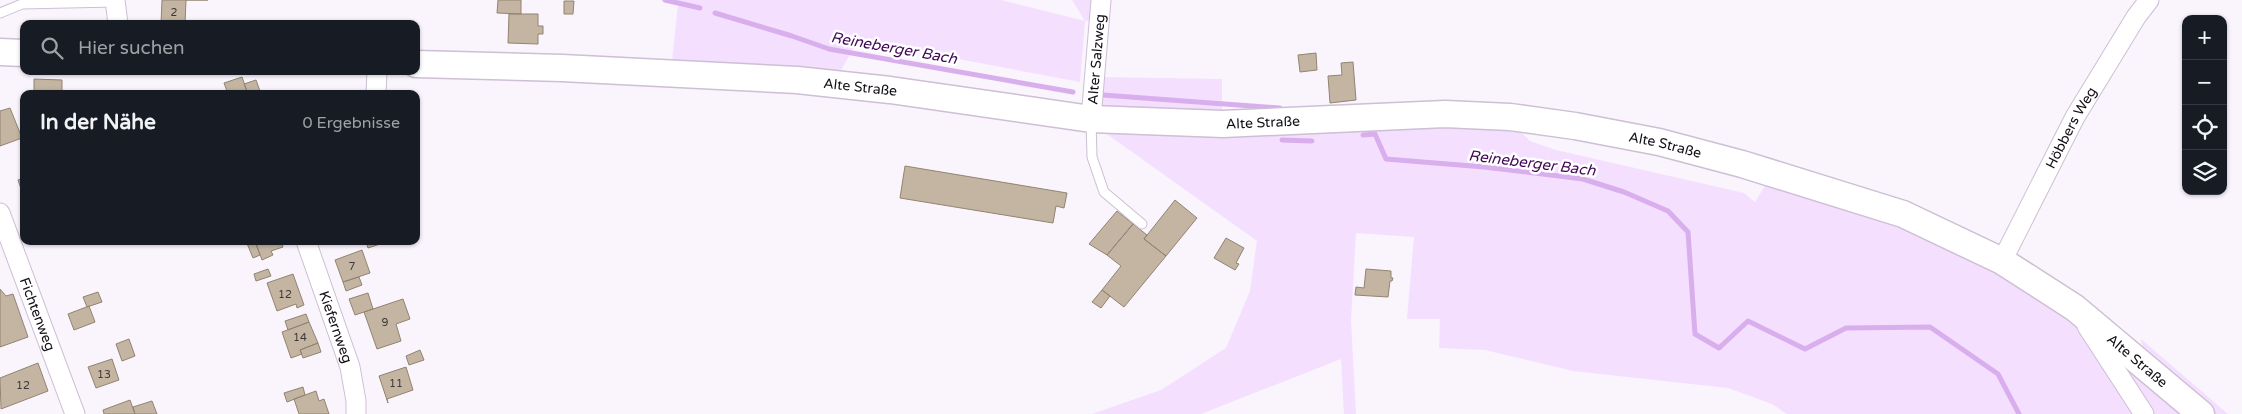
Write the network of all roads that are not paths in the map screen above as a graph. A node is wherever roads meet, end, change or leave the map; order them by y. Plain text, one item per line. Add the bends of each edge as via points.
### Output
1 (1101, 0) edge
2 (2149, 0) edge
3 (115, 1) edge
4 (0, 13) edge
5 (117, 20) edge
6 (0, 52) edge
7 (20, 53) edge
8 (420, 64) edge
9 (378, 75) edge
10 (376, 90) edge
11 (1091, 119) junction
12 (0, 213) edge
13 (1142, 224) dead end
14 (307, 245) edge
15 (2002, 261) junction
16 (2075, 308) junction
17 (75, 414) edge
18 (356, 414) edge
19 (2144, 414) edge
20 (2201, 414) edge

1 - 11 street, Alter Salzweg
2 - 15 street, Höbbers Weg via 2075,116
3 - 4 lane via 22,4
3 - 5 street
6 - 7 main road
8 - 11 main road, Alte Straße via 797,80
9 - 10 street
11 - 13 lane via 1092,157 1104,192
11 - 15 main road, Alte Straße via 1223,124 1445,114 1510,117 1575,126 1659,142 1813,185 1903,214
12 - 17 street, Fichtenweg
14 - 18 street, Kiefernweg via 350,367
15 - 16 main road, Alte Straße
16 - 19 street, Alte Straße
16 - 20 main road, Alte Straße

